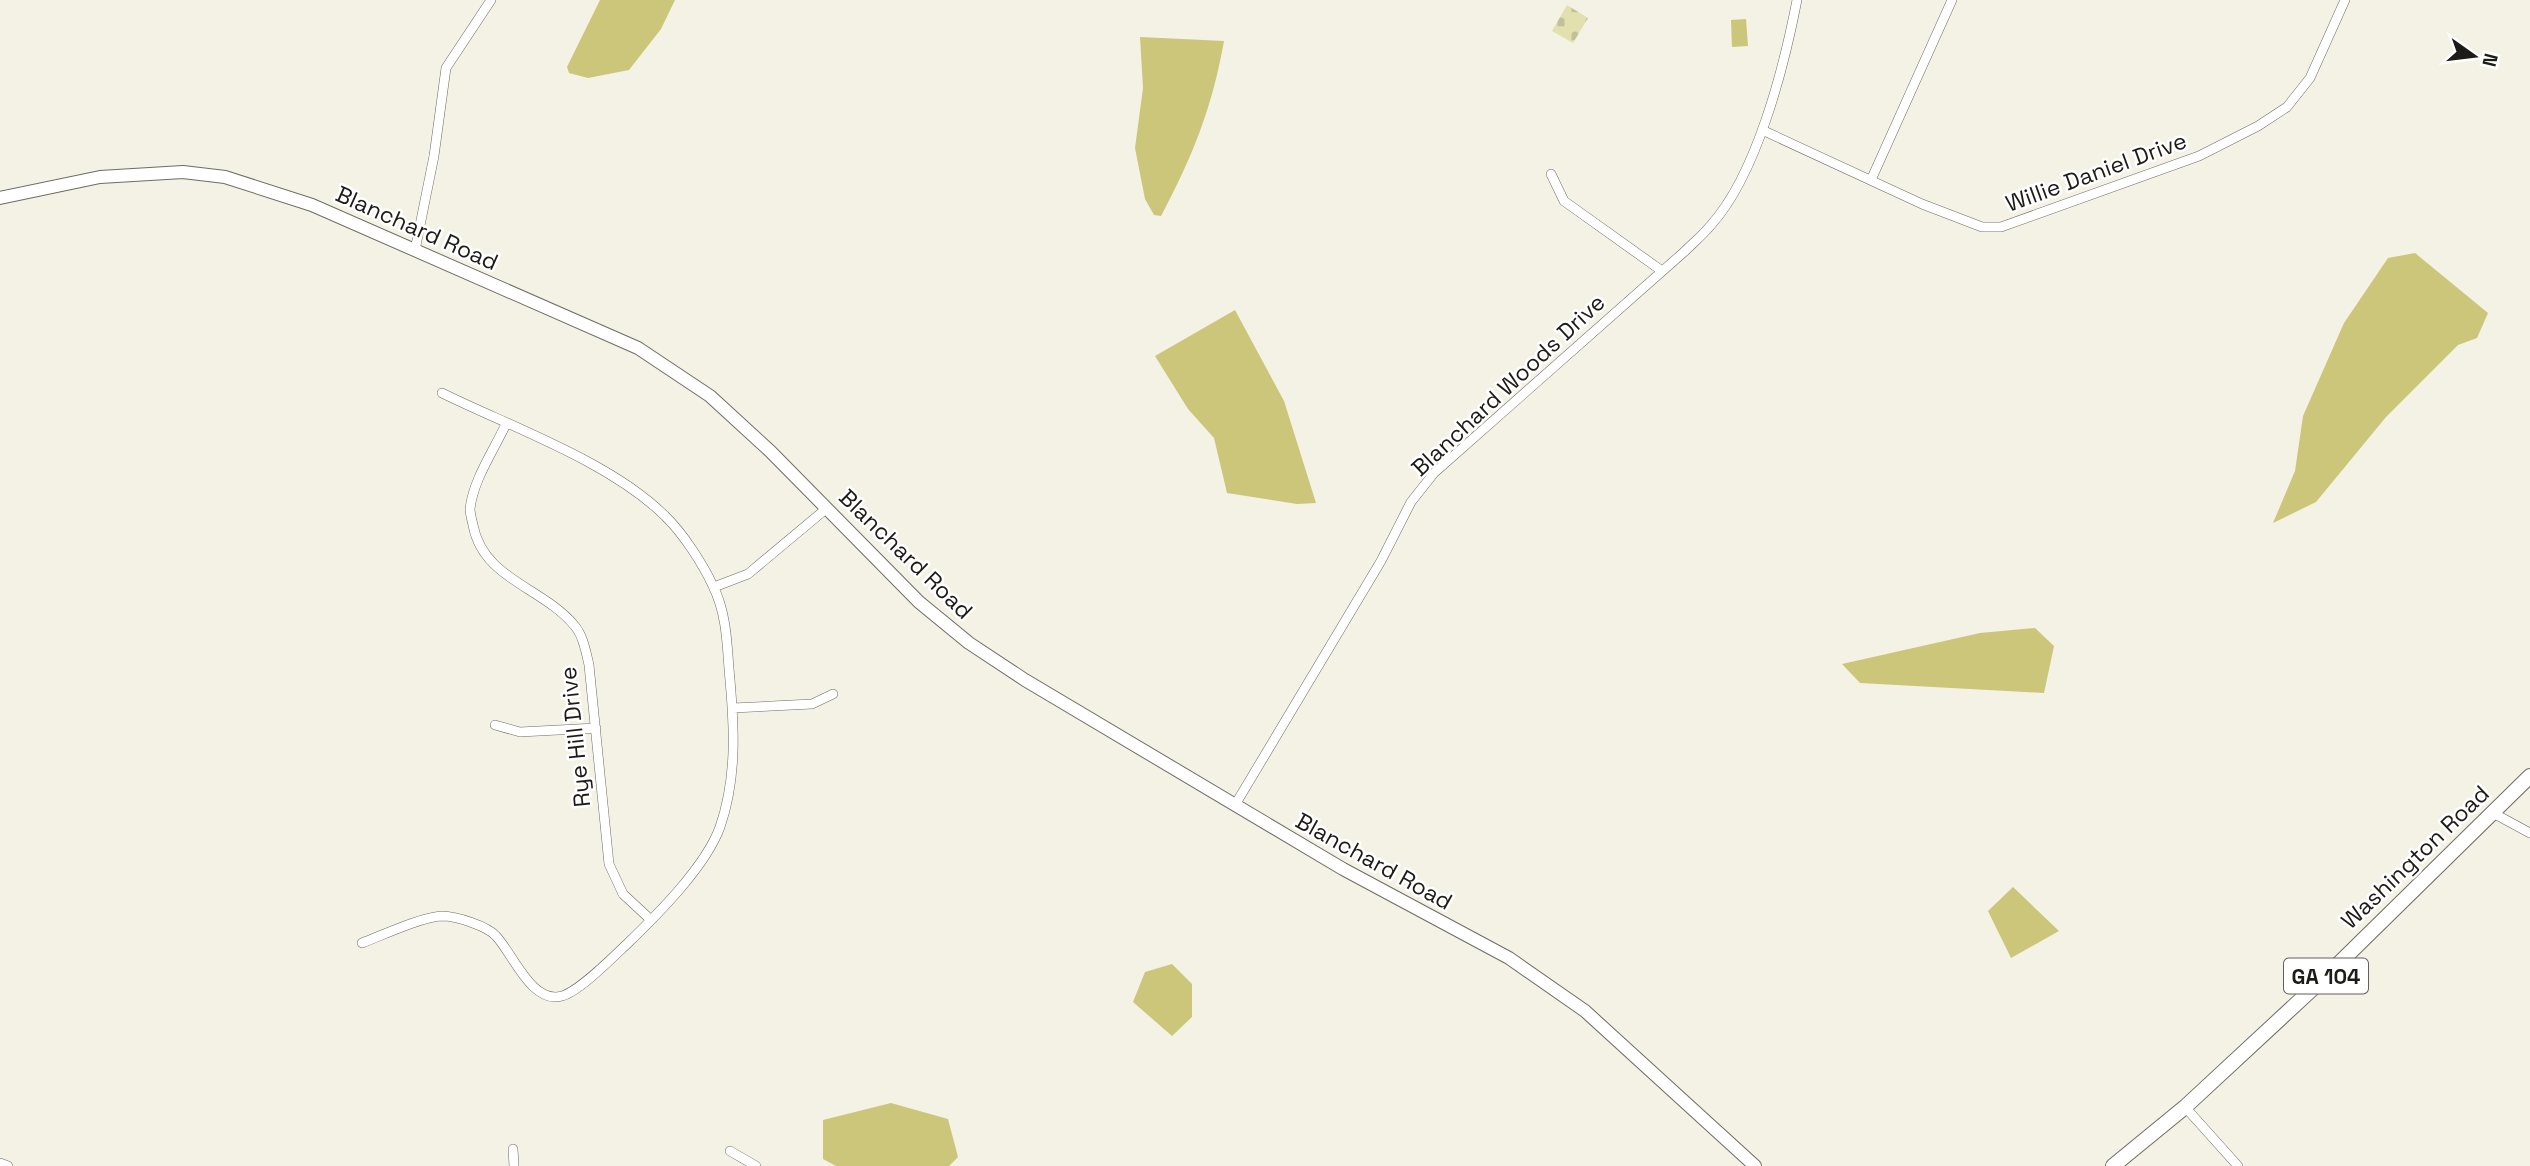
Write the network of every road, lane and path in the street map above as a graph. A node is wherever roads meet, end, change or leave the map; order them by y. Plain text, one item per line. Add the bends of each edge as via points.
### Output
1 (491, 0) edge
2 (1797, 0) edge
3 (1952, 0) edge
4 (2345, 0) edge
5 (1762, 130) junction
6 (1550, 174) dead end
7 (1871, 180) junction
8 (0, 198) edge
9 (415, 250) junction
10 (1662, 271) junction
11 (442, 393) dead end
12 (506, 424) junction
13 (827, 508) junction
14 (714, 587) junction
15 (832, 694) dead end
16 (733, 708) junction
17 (495, 725) dead end
18 (596, 729) junction
19 (2530, 776) edge
20 (1235, 805) junction
21 (2493, 813) junction
22 (2530, 833) edge
23 (651, 920) junction
24 (362, 943) dead end
25 (2185, 1107) junction
26 (513, 1149) dead end
27 (730, 1151) dead end
28 (0, 1163) edge
29 (9, 1166) edge
30 (514, 1166) edge
31 (756, 1166) edge
32 (1755, 1166) edge
33 (2113, 1166) edge
34 (2238, 1166) edge

1 - 9 street via 446,68
2 - 5 street, Blanchard Woods Drive
3 - 7 street
4 - 7 street, Willie Daniel Drive via 2310,78 2287,107 2199,156 2001,227 1982,227
5 - 7 street, Willie Daniel Drive
5 - 10 street, Blanchard Woods Drive via 1734,192 1712,224
6 - 10 street via 1564,201
8 - 9 street, Blanchard Road via 100,177 183,172 225,177 312,205
9 - 13 street, Blanchard Road via 638,348 710,396
10 - 20 street, Blanchard Woods Drive via 1434,473 1411,502 1381,561
11 - 12 street
12 - 14 street via 628,486 666,516
12 - 18 street, Rye Hill Drive via 476,486 470,510 474,535 494,566 554,606 576,627 589,665
13 - 14 street via 748,574
13 - 20 street, Blanchard Road via 919,601 970,643
14 - 16 street via 727,628
15 - 16 street via 812,704
16 - 23 street via 731,786 719,829 696,869
17 - 18 street via 520,732
18 - 23 street, Rye Hill Drive via 609,864 623,894
19 - 21 main road, Washington Road / GA 104
20 - 32 street, Blanchard Road via 1520,965 1585,1011
21 - 22 street
21 - 25 main road, Washington Road / GA 104
23 - 24 street via 591,977 564,996 550,998 526,978 495,934 476,923 442,916
25 - 33 main road, Washington Road / GA 104
25 - 34 street
26 - 30 street
27 - 31 street
28 - 29 street

